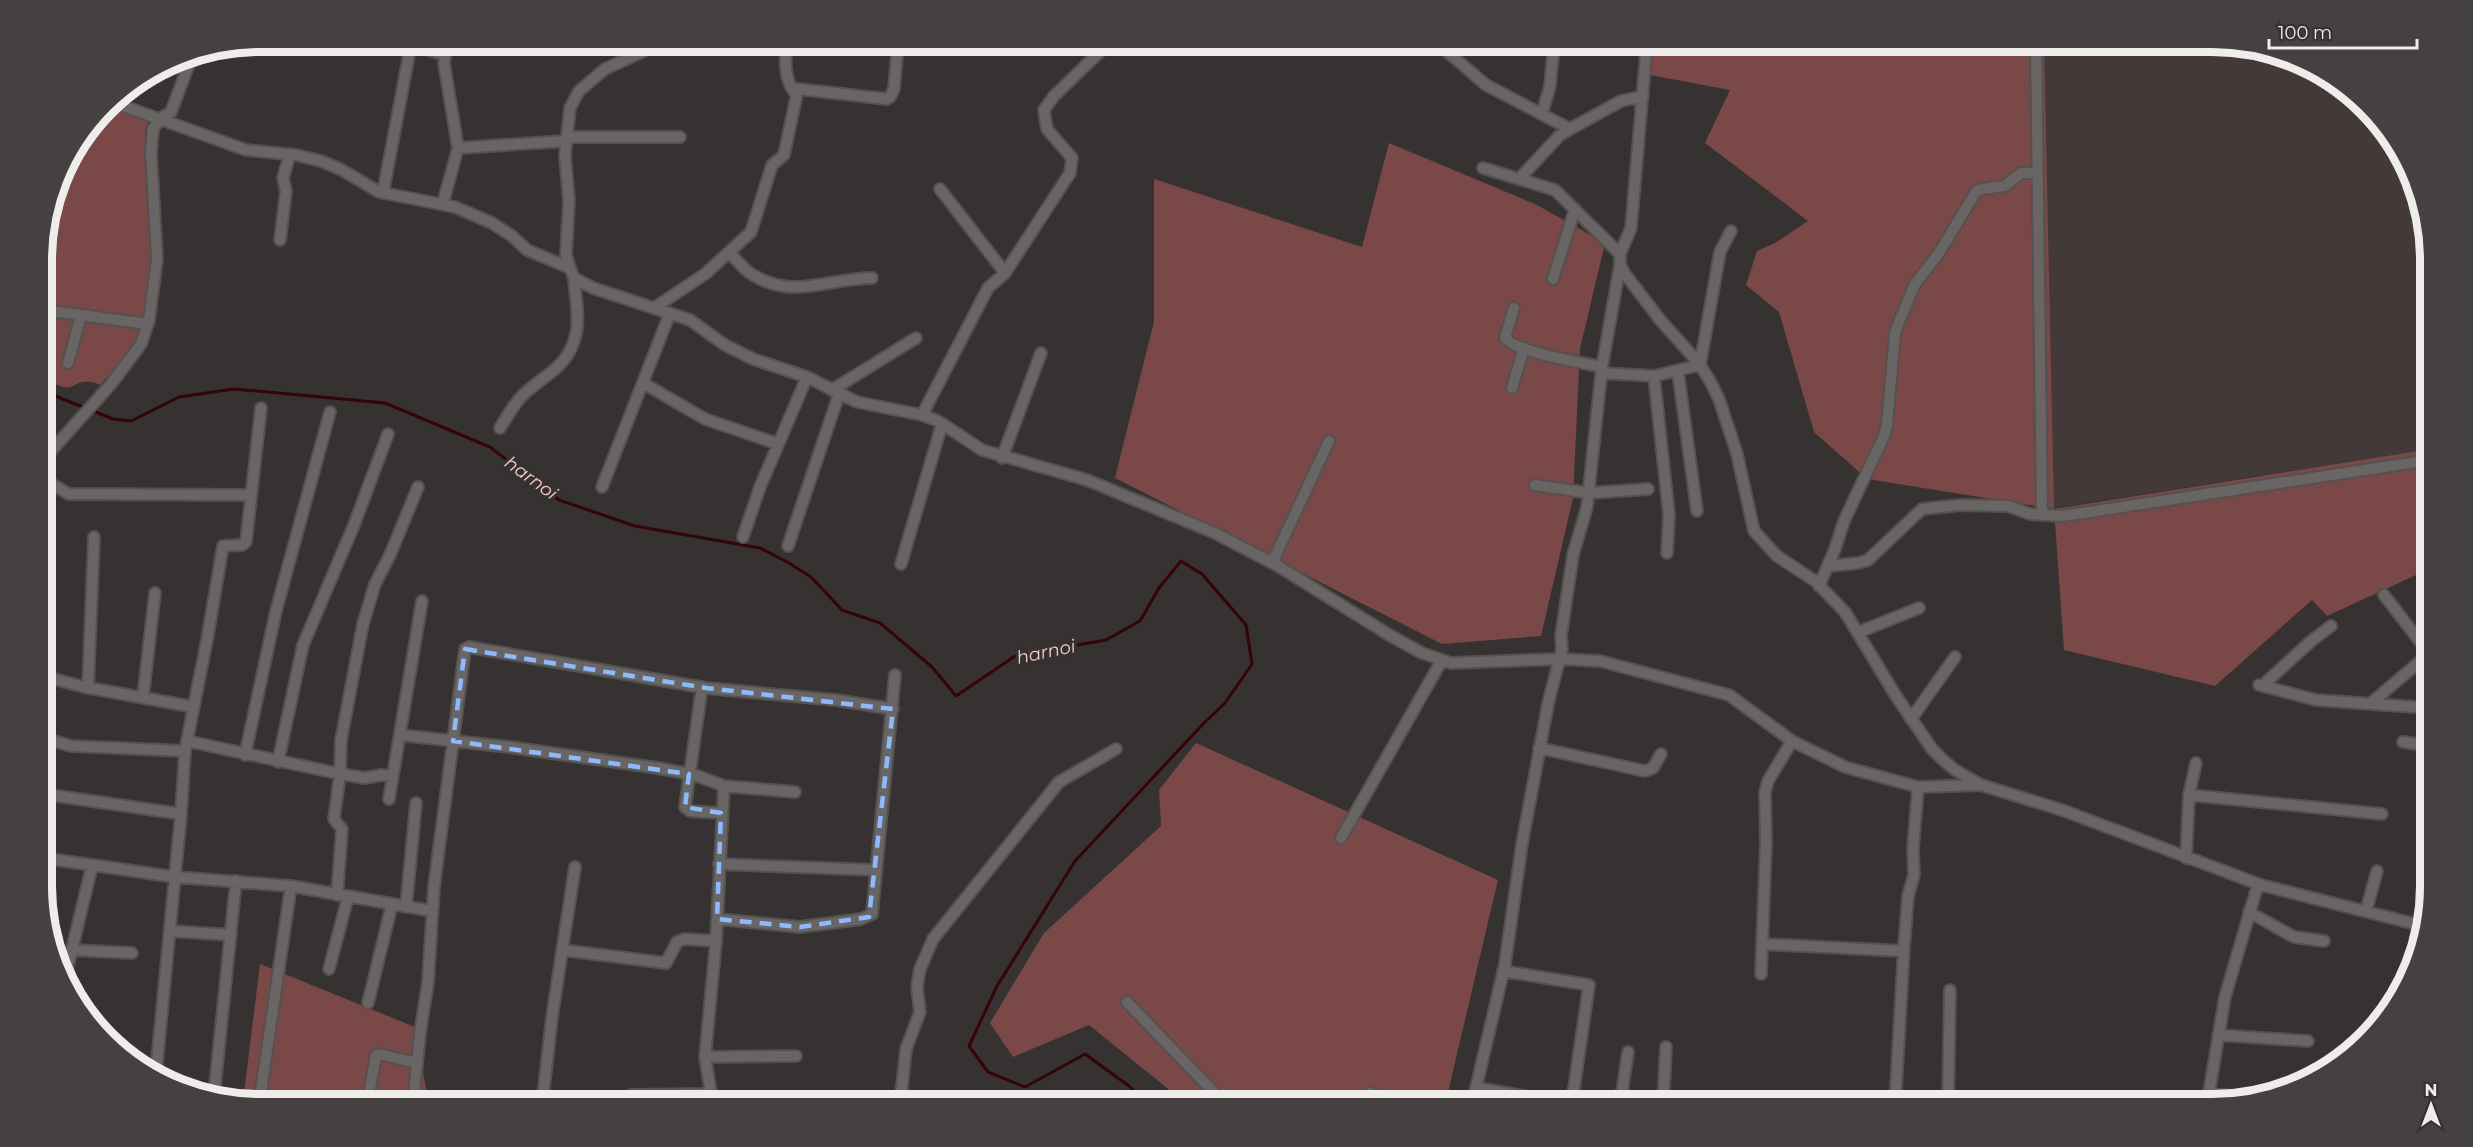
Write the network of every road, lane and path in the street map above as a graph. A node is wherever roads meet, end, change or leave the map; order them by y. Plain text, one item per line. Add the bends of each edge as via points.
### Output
1 (407, 52) edge
2 (435, 52) edge
3 (445, 52) edge
4 (642, 52) edge
5 (786, 52) edge
6 (897, 52) edge
7 (1100, 52) edge
8 (1448, 52) edge
9 (1553, 52) edge
10 (1646, 52) edge
11 (2036, 52) edge
12 (445, 55) junction
13 (188, 66) edge
14 (796, 94) junction
15 (1643, 96) junction
16 (122, 105) edge
17 (1542, 114) junction
18 (161, 118) junction
19 (1570, 129) junction
20 (680, 136) dead end
21 (566, 139) junction
22 (458, 148) junction
23 (290, 154) junction
24 (1483, 168) dead end
25 (2037, 173) junction
26 (1520, 178) junction
27 (940, 189) dead end
28 (383, 192) junction
29 (443, 203) junction
30 (1575, 209) junction
31 (1731, 231) dead end
32 (280, 240) dead end
33 (729, 252) junction
34 (1620, 259) junction
35 (572, 273) junction
36 (1005, 273) junction
37 (873, 278) dead end
38 (1553, 279) dead end
39 (654, 308) junction
40 (1514, 308) dead end
41 (53, 312) edge
42 (670, 313) junction
43 (81, 316) junction
44 (148, 324) junction
45 (916, 338) dead end
46 (1524, 348) junction
47 (1041, 353) dead end
48 (68, 363) dead end
49 (1700, 365) junction
50 (1602, 370) junction
51 (1678, 372) junction
52 (1654, 376) junction
53 (807, 377) junction
54 (643, 383) junction
55 (1512, 388) dead end
56 (836, 392) junction
57 (261, 408) dead end
58 (330, 412) dead end
59 (922, 415) junction
60 (942, 424) junction
61 (500, 428) dead end
62 (388, 435) dead end
63 (1329, 441) dead end
64 (778, 444) junction
65 (53, 449) edge
66 (1002, 458) junction
67 (2420, 461) edge
68 (1535, 484) dead end
69 (53, 485) edge
70 (418, 487) dead end
71 (602, 487) dead end
72 (1648, 489) dead end
73 (1589, 493) junction
74 (251, 495) junction
75 (1696, 511) dead end
76 (2042, 515) junction
77 (94, 537) dead end
78 (743, 537) dead end
79 (788, 546) dead end
80 (1667, 553) dead end
81 (1272, 563) junction
82 (901, 564) dead end
83 (1828, 566) junction
84 (1819, 586) junction
85 (155, 593) dead end
86 (2384, 596) dead end
87 (422, 601) dead end
88 (1919, 608) dead end
89 (2331, 626) dead end
90 (1858, 632) junction
91 (2420, 641) edge
92 (1955, 657) dead end
93 (1559, 659) junction
94 (1442, 660) junction
95 (2420, 662) edge
96 (895, 675) dead end
97 (52, 678) edge
98 (702, 687) junction
99 (88, 688) junction
100 (143, 697) junction
101 (2372, 703) junction
102 (194, 707) junction
103 (2420, 707) edge
104 (892, 709) junction
105 (1911, 719) junction
106 (400, 735) junction
107 (52, 740) edge
108 (453, 741) junction
109 (1792, 741) junction
110 (2403, 742) dead end
111 (2420, 744) edge
112 (186, 746) junction
113 (1539, 748) junction
114 (1116, 749) dead end
115 (245, 754) junction
116 (1661, 754) dead end
117 (278, 762) junction
118 (2196, 763) dead end
119 (340, 774) junction
120 (689, 774) junction
121 (392, 776) junction
122 (1981, 785) junction
123 (724, 786) junction
124 (1918, 787) junction
125 (795, 792) dead end
126 (52, 795) edge
127 (2189, 795) junction
128 (389, 800) dead end
129 (416, 803) dead end
130 (721, 813) junction
131 (181, 814) junction
132 (2382, 814) dead end
133 (1341, 838) dead end
134 (2186, 858) junction
135 (52, 859) edge
136 (718, 864) junction
137 (92, 866) junction
138 (575, 867) dead end
139 (876, 870) junction
140 (2377, 871) dead end
141 (175, 878) junction
142 (236, 881) junction
143 (2258, 884) junction
144 (291, 886) junction
145 (343, 896) junction
146 (392, 904) junction
147 (406, 907) junction
148 (432, 911) junction
149 (2367, 911) junction
150 (2249, 912) junction
151 (717, 919) junction
152 (2417, 924) edge
153 (170, 931) junction
154 (231, 935) junction
155 (716, 941) junction
156 (2324, 941) dead end
157 (1762, 944) junction
158 (72, 950) junction
159 (562, 950) junction
160 (1904, 951) junction
161 (132, 953) dead end
162 (68, 966) edge
163 (329, 969) dead end
164 (1503, 971) junction
165 (1761, 974) dead end
166 (1950, 990) dead end
167 (1127, 1002) dead end
168 (368, 1003) dead end
169 (2218, 1035) junction
170 (2308, 1041) dead end
171 (1666, 1047) dead end
172 (1629, 1053) dead end
173 (796, 1056) dead end
174 (705, 1057) junction
175 (417, 1063) junction
176 (157, 1067) edge
177 (1477, 1088) junction
178 (215, 1089) edge
179 (1370, 1093) dead end
180 (261, 1094) edge
181 (369, 1094) edge
182 (414, 1094) edge
183 (543, 1094) edge
184 (711, 1094) edge
185 (901, 1094) edge
186 (1215, 1094) edge
187 (1374, 1094) edge
188 (1475, 1094) edge
189 (1512, 1094) edge
190 (1573, 1094) edge
191 (1622, 1094) edge
192 (1664, 1094) edge
193 (1896, 1094) edge
194 (1948, 1094) edge
195 (2209, 1094) edge

1 - 28 street
2 - 12 street
3 - 12 street
4 - 21 street via 605,69 579,91 570,108
5 - 14 street via 787,74
6 - 14 street via 894,89 887,99 798,89
7 - 36 street via 1044,110 1047,129 1073,164
8 - 17 street via 1486,85
9 - 17 street
10 - 15 street
11 - 25 street
12 - 22 street
13 - 18 street via 171,112
14 - 33 street via 784,155 772,165 751,232
15 - 19 street via 1621,101
15 - 34 street via 1631,228
16 - 18 street
17 - 19 street
18 - 23 street via 246,150
18 - 44 street via 153,129 151,153 157,259
19 - 26 street
20 - 21 street
21 - 22 street
21 - 35 street via 566,255
22 - 29 street
23 - 28 street via 321,161
23 - 32 street via 283,178 286,191
24 - 26 street
25 - 76 street
25 - 83 street via 2021,173 2005,186 1977,190 1915,284 1895,333 1884,436 1844,521
26 - 30 street via 1555,190
27 - 36 street
28 - 29 street
29 - 35 street via 492,223 527,250
30 - 34 street
30 - 38 street
31 - 49 street via 1720,252
33 - 37 street via 751,274 771,284 798,289
33 - 39 street via 705,274
34 - 49 street via 1654,312
34 - 50 street
35 - 39 street via 593,288
35 - 61 street via 576,334 567,356 559,369 520,398
36 - 59 street via 988,288
39 - 42 street
40 - 46 street via 1505,338
41 - 43 street
42 - 53 street via 690,320 753,359
42 - 54 street
43 - 44 street
43 - 48 street
44 - 65 street via 141,344 111,384
45 - 56 street
46 - 50 street
46 - 55 street
47 - 66 street
49 - 51 street
49 - 84 street via 1719,399 1754,531 1777,556
50 - 52 street
50 - 73 street
51 - 52 street
51 - 75 street
52 - 80 street via 1670,515
53 - 56 street
53 - 64 street
54 - 64 street via 705,419
54 - 71 street
56 - 59 street via 857,402
56 - 79 street
57 - 74 street
58 - 115 street via 276,611
59 - 60 street
60 - 66 street
60 - 82 street
62 - 117 street via 303,645
63 - 81 street
64 - 78 street
66 - 81 street via 1087,480 1215,533
67 - 76 street via 2156,503 2063,516
68 - 73 street
69 - 74 street via 69,494
70 - 119 street via 375,584 363,624 341,740
72 - 73 street
73 - 93 street via 1573,555
74 - 102 street via 246,542 223,546
76 - 83 street via 2008,506 1922,509 1868,560
77 - 99 street
81 - 94 street via 1391,636
83 - 84 street
84 - 90 street via 1845,612
85 - 100 street
86 - 91 street
87 - 106 street
88 - 90 street
89 - 101 street via 2261,686 2316,700
90 - 105 street
92 - 105 street
93 - 94 street via 1451,663
93 - 109 street via 1600,661 1729,695
93 - 113 street
94 - 133 street
95 - 101 street
96 - 104 street
97 - 99 street
98 - 104 street
98 - 108 street via 469,647 465,649
98 - 120 street
99 - 100 street
100 - 102 street
101 - 103 street
102 - 112 street
104 - 139 street
105 - 122 street via 1942,759
106 - 108 street
106 - 121 street
107 - 112 street via 71,746
108 - 120 street
108 - 148 street
109 - 124 street via 1845,767
109 - 157 street via 1765,792
110 - 111 street
112 - 115 street
112 - 131 street
113 - 116 street via 1645,771 1653,768
113 - 164 street
114 - 185 street via 1059,782 933,939 920,969 920,1012 906,1048
115 - 117 street
117 - 119 street
118 - 127 street
119 - 121 street via 365,778
119 - 145 street via 334,819 342,829
120 - 123 street
120 - 130 street via 685,807 690,811
121 - 128 street
122 - 124 street
122 - 134 street via 2062,810
123 - 125 street
123 - 130 street
124 - 160 street via 1914,874 1908,896
126 - 131 street
127 - 132 street
127 - 134 street
129 - 147 street
130 - 136 street
131 - 141 street
134 - 143 street
135 - 137 street
136 - 139 street
136 - 151 street
137 - 141 street
137 - 158 street
138 - 159 street
139 - 151 street via 869,917 801,927
140 - 149 street
141 - 142 street
141 - 153 street
142 - 144 street
142 - 154 street
143 - 149 street
143 - 150 street
144 - 145 street
144 - 180 street
145 - 146 street
145 - 163 street
146 - 147 street
146 - 168 street
147 - 148 street
148 - 175 street
149 - 152 street
150 - 156 street via 2295,937
150 - 169 street
151 - 155 street
153 - 154 street
153 - 176 street
154 - 178 street
155 - 159 street via 677,942 666,963
155 - 174 street
157 - 160 street
157 - 165 street
158 - 161 street
158 - 162 street
159 - 183 street
160 - 193 street
164 - 177 street
164 - 190 street via 1589,985
166 - 194 street
167 - 186 street
169 - 170 street
169 - 195 street
171 - 192 street
172 - 191 street
173 - 174 street
174 - 184 street
175 - 181 street via 376,1055
175 - 182 street
177 - 188 street
177 - 189 street
179 - 187 street

